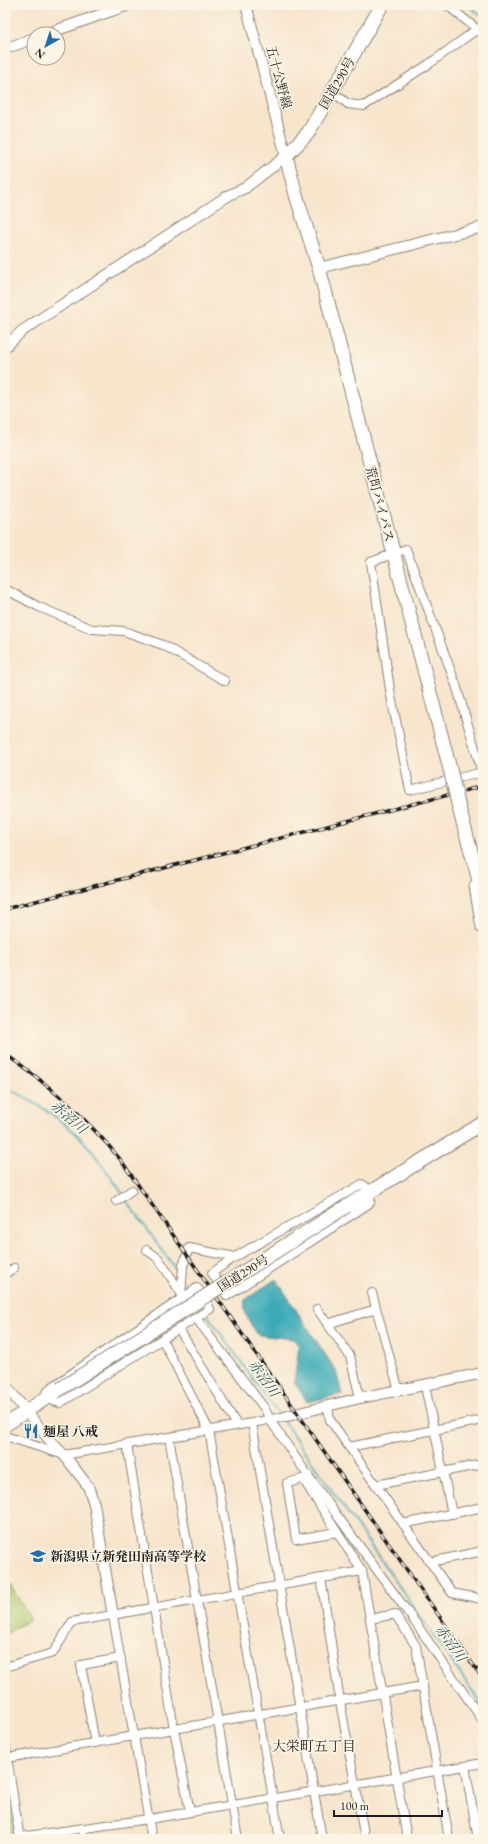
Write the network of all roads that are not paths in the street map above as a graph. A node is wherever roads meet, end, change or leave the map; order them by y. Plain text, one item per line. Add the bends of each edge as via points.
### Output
1 (128, 5) edge
2 (246, 5) edge
3 (382, 5) edge
4 (448, 5) edge
5 (66, 27) edge
6 (480, 32) edge
7 (26, 41) edge
8 (5, 49) edge
9 (333, 92) junction
10 (286, 156) junction
11 (483, 227) edge
12 (319, 268) junction
13 (5, 348) edge
14 (393, 553) junction
15 (5, 589) edge
16 (225, 681) dead end
17 (483, 772) edge
18 (471, 853) junction
19 (483, 895) edge
20 (483, 927) edge
21 (483, 1123) edge
22 (132, 1190) dead end
23 (371, 1191) junction
24 (116, 1201) dead end
25 (147, 1250) dead end
26 (235, 1257) junction
27 (14, 1268) dead end
28 (5, 1274) edge
29 (372, 1293) dead end
30 (181, 1296) junction
31 (317, 1309) dead end
32 (376, 1309) junction
33 (196, 1318) junction
34 (327, 1324) junction
35 (179, 1329) junction
36 (162, 1339) junction
37 (483, 1373) edge
38 (5, 1385) edge
39 (425, 1386) junction
40 (399, 1391) junction
41 (48, 1398) junction
42 (360, 1398) junction
43 (328, 1407) junction
44 (27, 1410) junction
45 (287, 1416) joint
46 (270, 1420) junction
47 (483, 1420) edge
48 (252, 1423) junction
49 (5, 1425) edge
50 (237, 1425) junction
51 (209, 1430) junction
52 (434, 1430) junction
53 (5, 1436) edge
54 (169, 1437) junction
55 (127, 1444) junction
56 (349, 1447) junction
57 (64, 1455) junction
58 (483, 1464) edge
59 (443, 1472) junction
60 (306, 1478) junction
61 (376, 1485) junction
62 (483, 1507) edge
63 (452, 1514) junction
64 (403, 1524) junction
65 (337, 1532) junction
66 (483, 1551) edge
67 (430, 1562) junction
68 (362, 1571) junction
69 (321, 1578) junction
70 (281, 1586) junction
71 (237, 1593) junction
72 (483, 1599) edge
73 (197, 1601) junction
74 (155, 1608) junction
75 (113, 1616) junction
76 (370, 1619) junction
77 (121, 1658) junction
78 (5, 1667) edge
79 (423, 1686) junction
80 (383, 1694) junction
81 (340, 1701) junction
82 (300, 1708) junction
83 (258, 1715) junction
84 (483, 1721) edge
85 (218, 1722) junction
86 (174, 1729) junction
87 (134, 1736) junction
88 (95, 1743) junction
89 (5, 1745) edge
90 (7, 1758) junction
91 (483, 1763) edge
92 (465, 1766) junction
93 (438, 1770) junction
94 (397, 1777) junction
95 (356, 1784) junction
96 (313, 1791) junction
97 (273, 1798) junction
98 (232, 1805) junction
99 (190, 1812) junction
100 (149, 1819) junction
101 (83, 1828) junction
102 (20, 1838) edge
103 (83, 1839) edge
104 (152, 1839) edge
105 (238, 1839) edge
106 (280, 1839) edge
107 (322, 1839) edge
108 (365, 1839) edge
109 (407, 1839) edge
110 (449, 1839) edge
111 (478, 1839) edge

1 - 5 street
2 - 10 street, 五十公野線
3 - 9 highway, 国道290号
4 - 6 street
6 - 9 street via 364,106 348,104
7 - 8 street
9 - 10 highway, 国道290号 via 308,133
10 - 12 highway, 荒町バイパス
10 - 13 street via 245,188 229,195 22,331
11 - 12 street
12 - 14 highway, 荒町バイパス
14 - 17 street via 406,549 456,685
14 - 17 street via 371,562 391,696 410,790
14 - 18 highway, 荒町バイパス, bridge
15 - 16 street via 38,607 92,629 124,631 163,645
18 - 19 highway, 荒町バイパス
18 - 20 highway, 荒町バイパス
21 - 23 highway, 国道290号
22 - 24 street
23 - 26 street via 362,1184
23 - 26 street via 370,1202 227,1296 212,1272
23 - 41 highway, 国道290号, bridge
25 - 30 street via 159,1259
26 - 30 street via 189,1248 183,1266
27 - 28 street
29 - 32 street
30 - 33 street via 197,1288 204,1296 210,1309
30 - 41 street via 52,1387 46,1393
31 - 34 street
32 - 34 street
32 - 40 street
33 - 35 street
33 - 46 street via 265,1409
34 - 42 street via 350,1356
35 - 36 street
35 - 50 street
36 - 41 street via 60,1403
36 - 51 street
37 - 39 street
38 - 44 street
39 - 40 street
39 - 52 street
40 - 42 street
41 - 44 highway, 国道290号
42 - 43 street
43 - 45 street
43 - 56 street via 330,1420
44 - 49 highway, 国道290号
44 - 57 street
45 - 46 street
46 - 48 street
46 - 60 street
47 - 52 street
48 - 50 street
48 - 70 street
50 - 51 street
51 - 54 street
51 - 71 street
52 - 56 street
52 - 59 street
53 - 57 street
54 - 55 street
54 - 73 street
55 - 57 street
55 - 74 street
56 - 61 street
57 - 75 street via 88,1486 94,1504
58 - 59 street
59 - 61 street
59 - 63 street
60 - 65 street
60 - 65 street via 287,1484 296,1539
60 - 84 street via 415,1622
61 - 64 street
62 - 63 street
63 - 64 street
64 - 67 street
65 - 68 street
66 - 67 street
67 - 72 street via 452,1593
68 - 69 street
68 - 76 street
69 - 70 street
69 - 81 street
70 - 71 street
70 - 82 street
71 - 73 street
71 - 83 street
73 - 74 street
73 - 85 street
74 - 75 street
74 - 86 street
75 - 77 street
75 - 78 street via 72,1622 53,1653
76 - 79 street via 395,1614 416,1646
76 - 80 street
77 - 87 street
77 - 88 street via 81,1665
79 - 80 street
79 - 93 street
80 - 81 street
80 - 94 street
81 - 82 street
81 - 95 street
82 - 83 street
82 - 96 street
83 - 85 street
83 - 97 street
85 - 86 street
85 - 98 street
86 - 87 street
86 - 99 street
87 - 88 street
87 - 100 street
88 - 90 street
89 - 90 street
90 - 102 street
91 - 92 street
92 - 93 street
92 - 111 street
93 - 94 street
93 - 110 street
94 - 95 street
94 - 109 street
95 - 96 street
95 - 108 street
96 - 97 street
96 - 107 street
97 - 98 street
97 - 106 street
98 - 99 street
98 - 105 street
99 - 100 street
100 - 101 street
100 - 104 street
101 - 102 street
101 - 103 street

